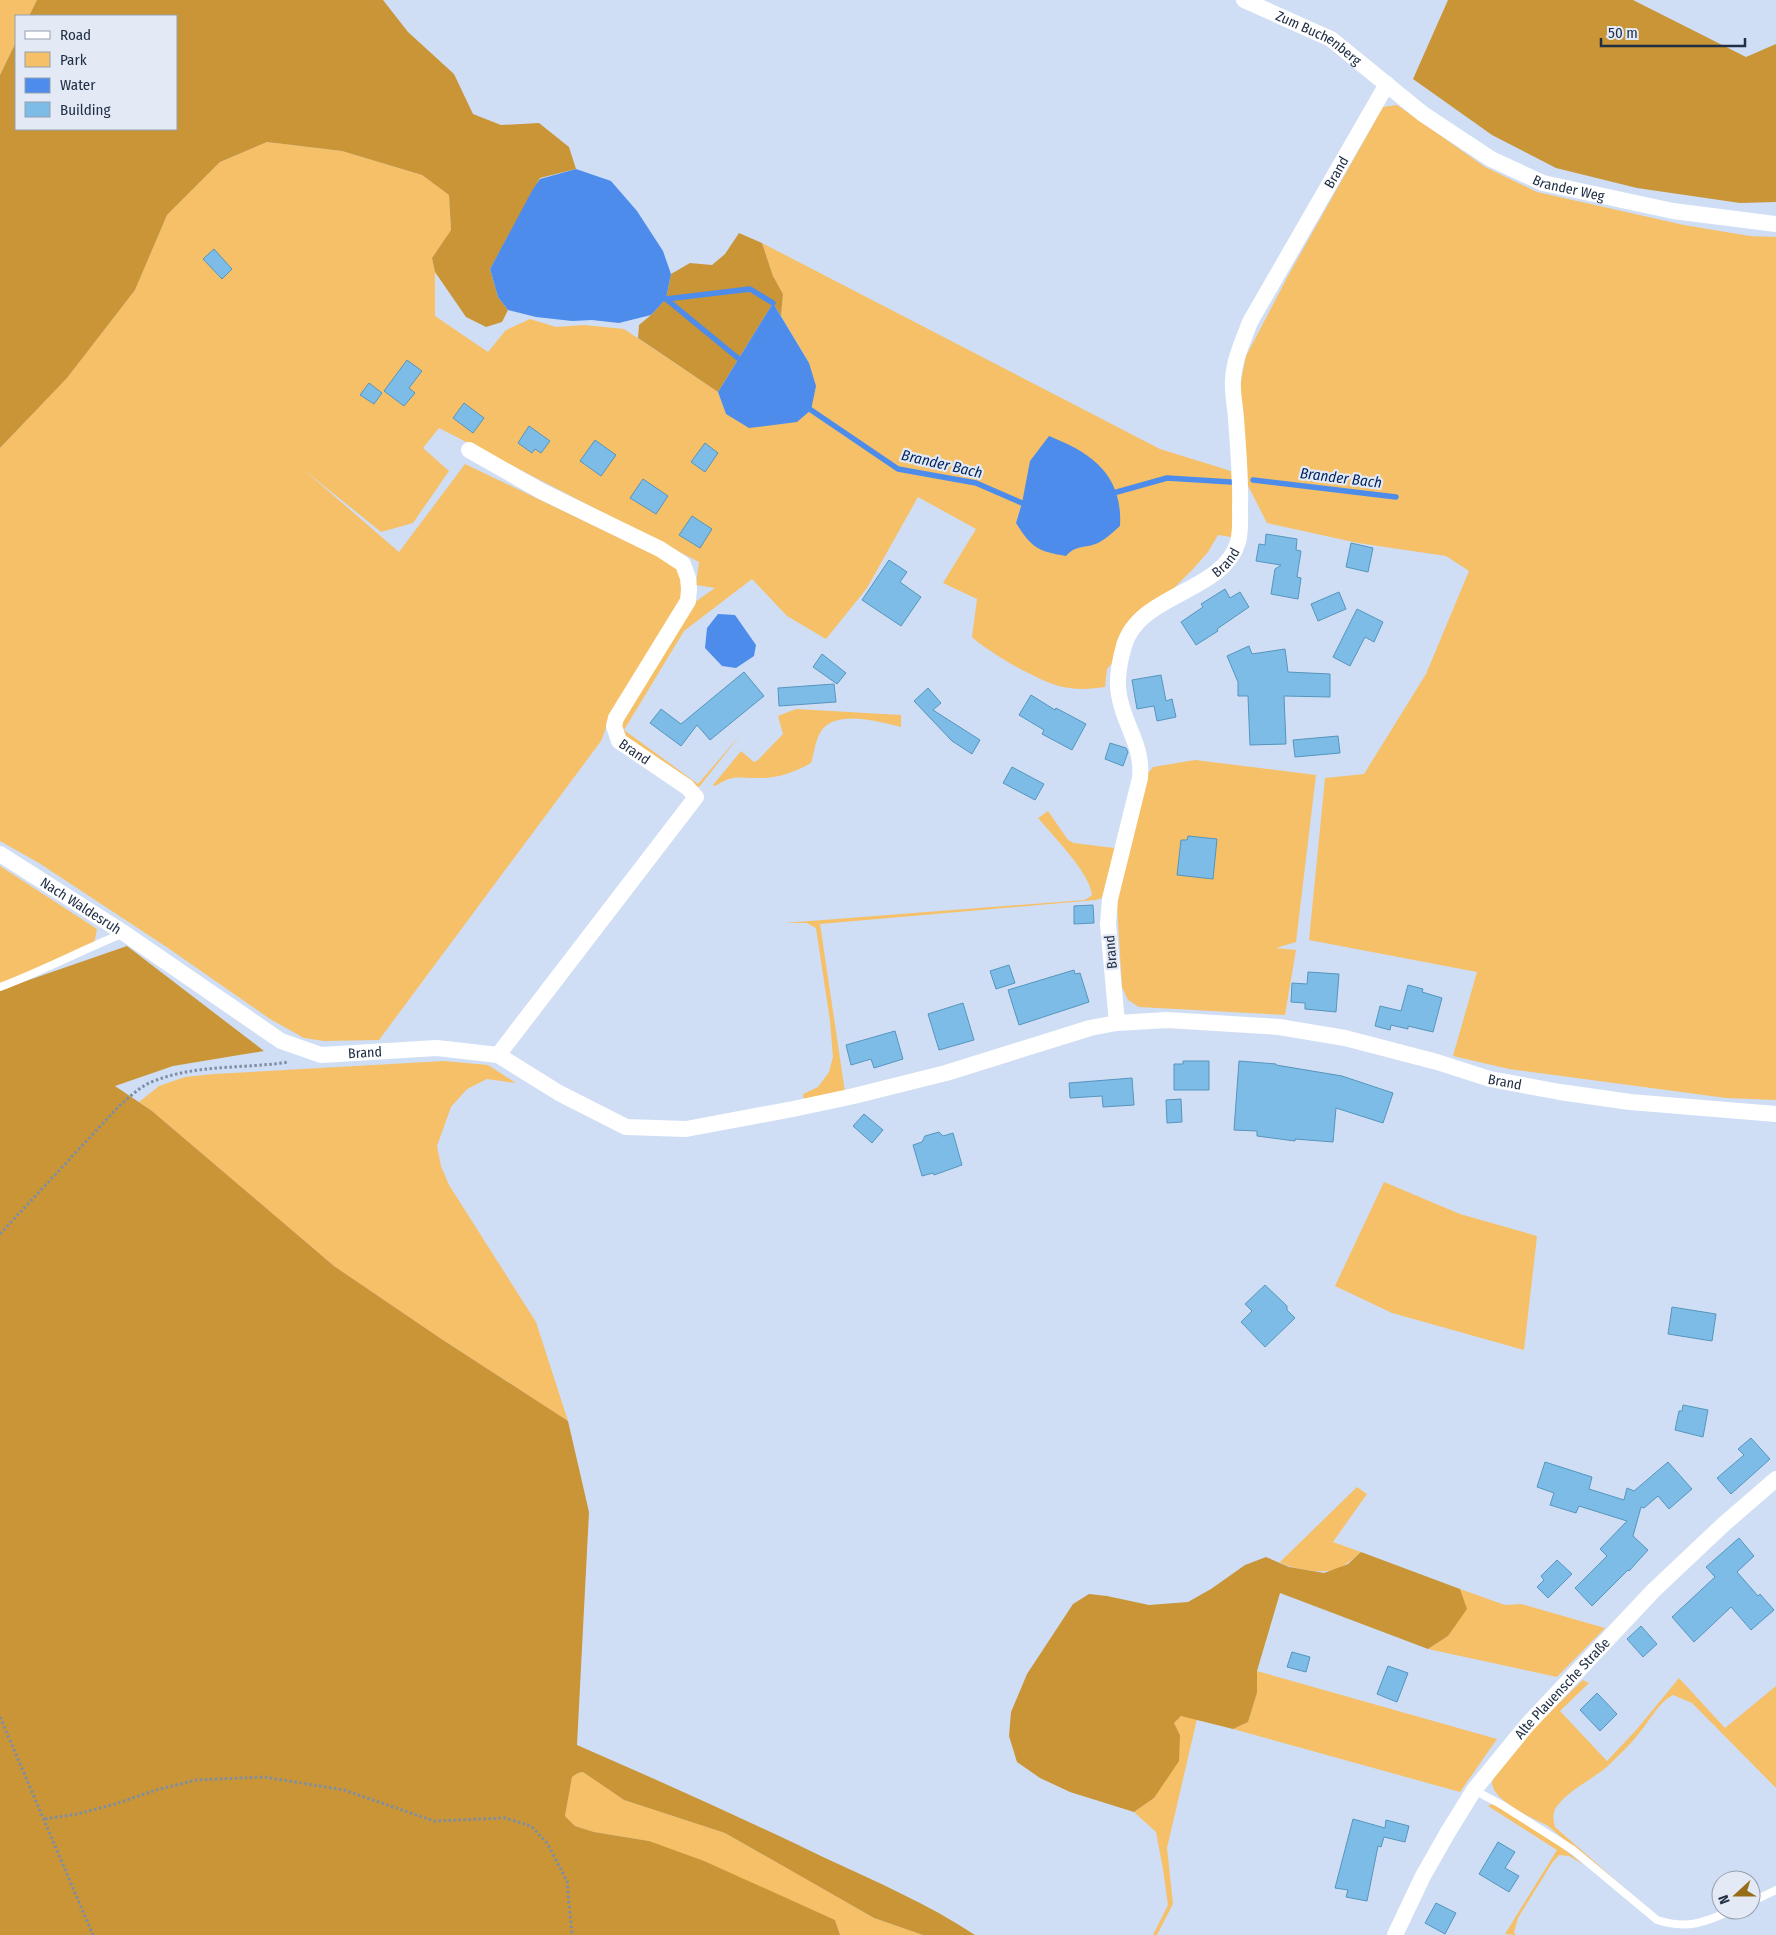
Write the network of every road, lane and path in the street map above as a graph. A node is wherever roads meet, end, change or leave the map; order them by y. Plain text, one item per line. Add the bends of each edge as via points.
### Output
1 (1244, 0) edge
2 (1387, 84) junction
3 (1776, 224) edge
4 (469, 450) dead end
5 (0, 854) edge
6 (124, 934) junction
7 (0, 986) edge
8 (1117, 1023) junction
9 (498, 1055) junction
10 (321, 1056) junction
11 (1776, 1114) edge
12 (0, 1234) edge
13 (1776, 1479) edge
14 (0, 1716) edge
15 (1474, 1790) junction
16 (45, 1819) junction
17 (1776, 1890) edge
18 (1761, 1897) edge
19 (1711, 1920) edge
20 (93, 1935) edge
21 (572, 1935) edge
22 (1394, 1935) edge

1 - 2 street, Zum Buchenberg via 1331,39
2 - 3 street, Brander Weg via 1423,114 1491,159 1543,183 1673,211
2 - 8 street, Brand via 1250,322 1236,358 1233,381 1241,480 1238,542 1224,564 1210,576 1154,608 1140,620 1129,632 1123,647 1118,694 1141,765 1110,900 1108,924
4 - 9 street, Brand via 541,491 660,549 683,564 689,589 688,601 614,726 619,741 687,787 696,797
5 - 6 street, Nach Waldesruh
6 - 7 lane, Nach Waldesruh
6 - 10 street via 281,1041
8 - 9 street, Brand via 863,1094 686,1129 626,1127
8 - 11 street, Brand via 1167,1020 1279,1027 1345,1038 1490,1079 1560,1092 1630,1102
9 - 10 street, Brand via 437,1048
10 - 12 path via 261,1066 183,1072 138,1090 119,1106
13 - 15 street, Alte Plauensche Straße via 1653,1591 1527,1725
14 - 16 path
15 - 19 lane via 1573,1850 1657,1920 1673,1926
15 - 22 street, Alte Plauensche Straße via 1423,1876
16 - 20 path
16 - 21 path via 77,1814 196,1780 264,1776 344,1790 434,1821 504,1818 531,1826 547,1843 567,1881
17 - 18 lane

